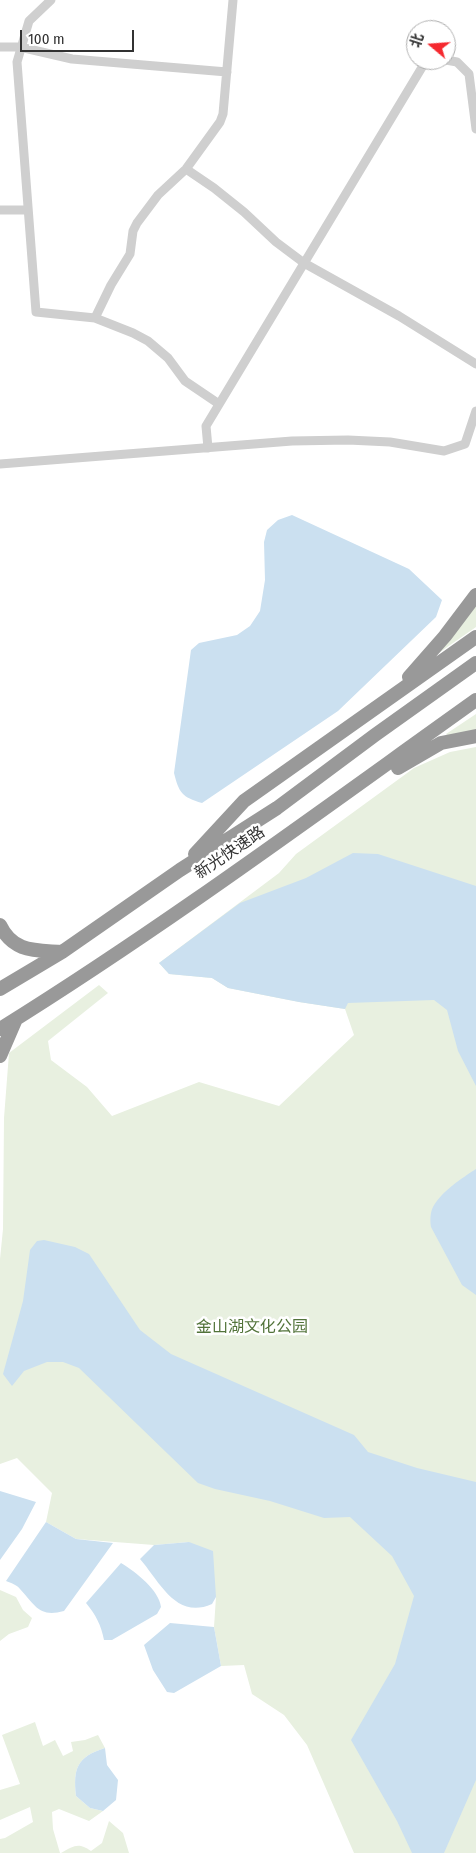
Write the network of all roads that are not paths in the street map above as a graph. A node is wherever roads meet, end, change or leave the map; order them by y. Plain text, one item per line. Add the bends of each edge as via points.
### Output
1 (51, 0) edge
2 (233, 0) edge
3 (0, 47) edge
4 (20, 47) junction
5 (456, 62) edge
6 (420, 70) edge
7 (227, 72) junction
8 (476, 129) edge
9 (186, 169) junction
10 (0, 210) edge
11 (28, 210) junction
12 (304, 263) junction
13 (96, 318) junction
14 (476, 364) edge
15 (219, 404) junction
16 (476, 412) edge
17 (208, 448) junction
18 (0, 464) edge
19 (476, 595) edge
20 (476, 637) edge
21 (476, 663) edge
22 (385, 700) junction
23 (476, 700) edge
24 (476, 736) edge
25 (180, 870) junction
26 (235, 871) junction
27 (0, 925) edge
28 (62, 952) junction
29 (0, 989) edge
30 (16, 1019) junction
31 (0, 1029) edge
32 (0, 1056) edge

1 - 4 street via 29,21
2 - 7 street
3 - 4 street
4 - 7 street via 72,59
4 - 11 street via 17,62
5 - 8 street via 469,74
6 - 12 street
7 - 9 street via 220,122
9 - 12 street via 214,188
9 - 13 street via 158,195 137,222 130,254
10 - 11 street
11 - 13 street via 36,312
12 - 14 street
12 - 15 street
13 - 15 street via 148,341 168,358 184,381
15 - 17 street via 206,426
16 - 17 street via 465,444 444,451 390,442 348,440
17 - 18 street
19 - 22 highway via 445,636
20 - 22 highway
21 - 25 highway, 新光快速路 via 277,808
22 - 25 highway via 244,801
23 - 26 highway, 新光快速路
24 - 26 highway via 441,744 407,762 285,847
25 - 28 highway, 新光快速路
26 - 30 highway, 新光快速路
27 - 28 highway via 10,941 20,947
28 - 29 highway, 新光快速路
30 - 31 highway, 新光快速路
30 - 32 highway

